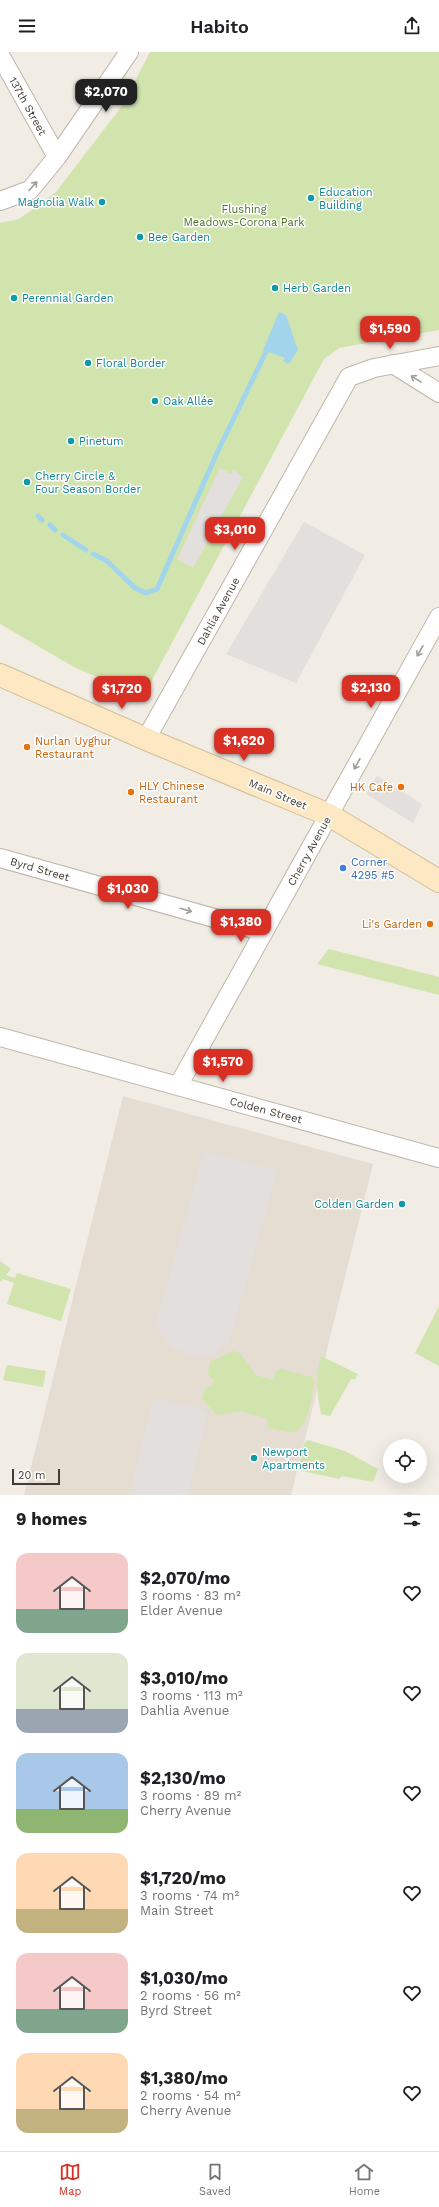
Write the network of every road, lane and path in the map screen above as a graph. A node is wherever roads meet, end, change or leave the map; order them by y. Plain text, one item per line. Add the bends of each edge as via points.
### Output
1 (129, 52) edge
2 (0, 55) edge
3 (56, 158) junction
4 (0, 201) edge
5 (439, 356) edge
6 (393, 364) junction
7 (439, 393) edge
8 (439, 617) edge
9 (0, 675) edge
10 (146, 739) junction
11 (329, 816) junction
12 (0, 858) edge
13 (439, 881) edge
14 (264, 932) junction
15 (0, 1037) edge
16 (178, 1086) junction
17 (439, 1158) edge

1 - 3 street
2 - 3 street, 137th Street
4 -> 3 street via 30,190
5 - 6 street
7 -> 6 street
6 - 10 street, Dahlia Avenue via 349,377
8 -> 11 street, Cherry Avenue
9 - 10 main road, Main Street
10 - 11 main road, Main Street
11 - 13 main road, Main Street
11 - 14 street, Cherry Avenue
12 -> 14 street, Byrd Street
14 - 16 street, Cherry Avenue
15 - 16 street, Colden Street
16 - 17 street, Colden Street

